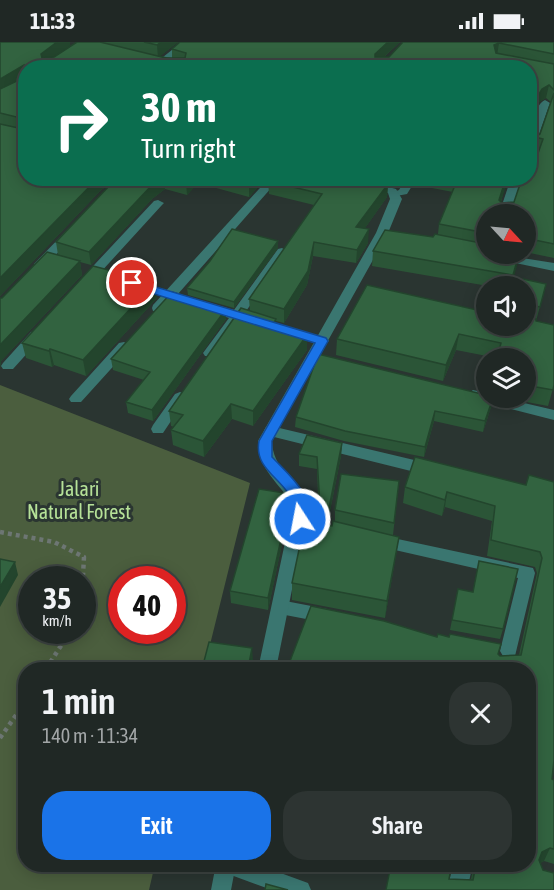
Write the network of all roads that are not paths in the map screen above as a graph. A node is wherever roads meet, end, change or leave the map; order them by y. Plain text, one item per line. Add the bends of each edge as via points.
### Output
1 (188, 42) edge
2 (159, 60) edge
3 (545, 103) edge
4 (537, 126) edge
5 (267, 186) edge
6 (372, 186) edge
7 (407, 186) edge
8 (514, 186) edge
9 (395, 195) junction
10 (158, 203) dead end
11 (508, 204) edge
12 (77, 226) edge
13 (292, 239) edge
14 (46, 258) junction
15 (536, 263) edge
16 (554, 267) edge
17 (31, 274) edge
18 (99, 274) junction
19 (78, 289) edge
20 (175, 296) junction
21 (236, 315) junction
22 (146, 321) edge
23 (47, 323) edge
24 (131, 338) edge
25 (322, 341) junction
26 (204, 363) edge
27 (8, 366) dead end
28 (191, 382) edge
29 (462, 392) edge
30 (76, 399) dead end
31 (554, 415) edge
32 (158, 429) dead end
33 (268, 436) junction
34 (443, 473) edge
35 (367, 538) edge
36 (280, 607) junction
37 (349, 620) edge
38 (486, 646) edge
39 (509, 651) junction
40 (268, 662) edge
41 (507, 662) edge
42 (224, 872) edge
43 (249, 872) edge
44 (461, 872) edge
45 (220, 890) edge
46 (301, 890) edge
47 (457, 890) edge

1 - 2 street
3 - 4 street
5 - 20 street
6 - 9 street
7 - 9 street
8 - 11 street
9 - 25 street via 387,234
10 - 18 street
12 - 14 street
13 - 21 street
14 - 17 street
14 - 18 street
15 - 16 street
18 - 19 street
20 - 21 street
20 - 22 street
21 - 25 street
21 - 26 street
23 - 27 street
24 - 30 street
25 - 33 street via 319,357
28 - 32 street
29 - 31 street
33 - 34 street
33 - 36 street via 266,459 295,492 302,505 304,524
35 - 39 street via 528,573
36 - 37 street
36 - 40 street
38 - 39 street
39 - 41 street
42 - 45 street
43 - 46 street
44 - 47 street

